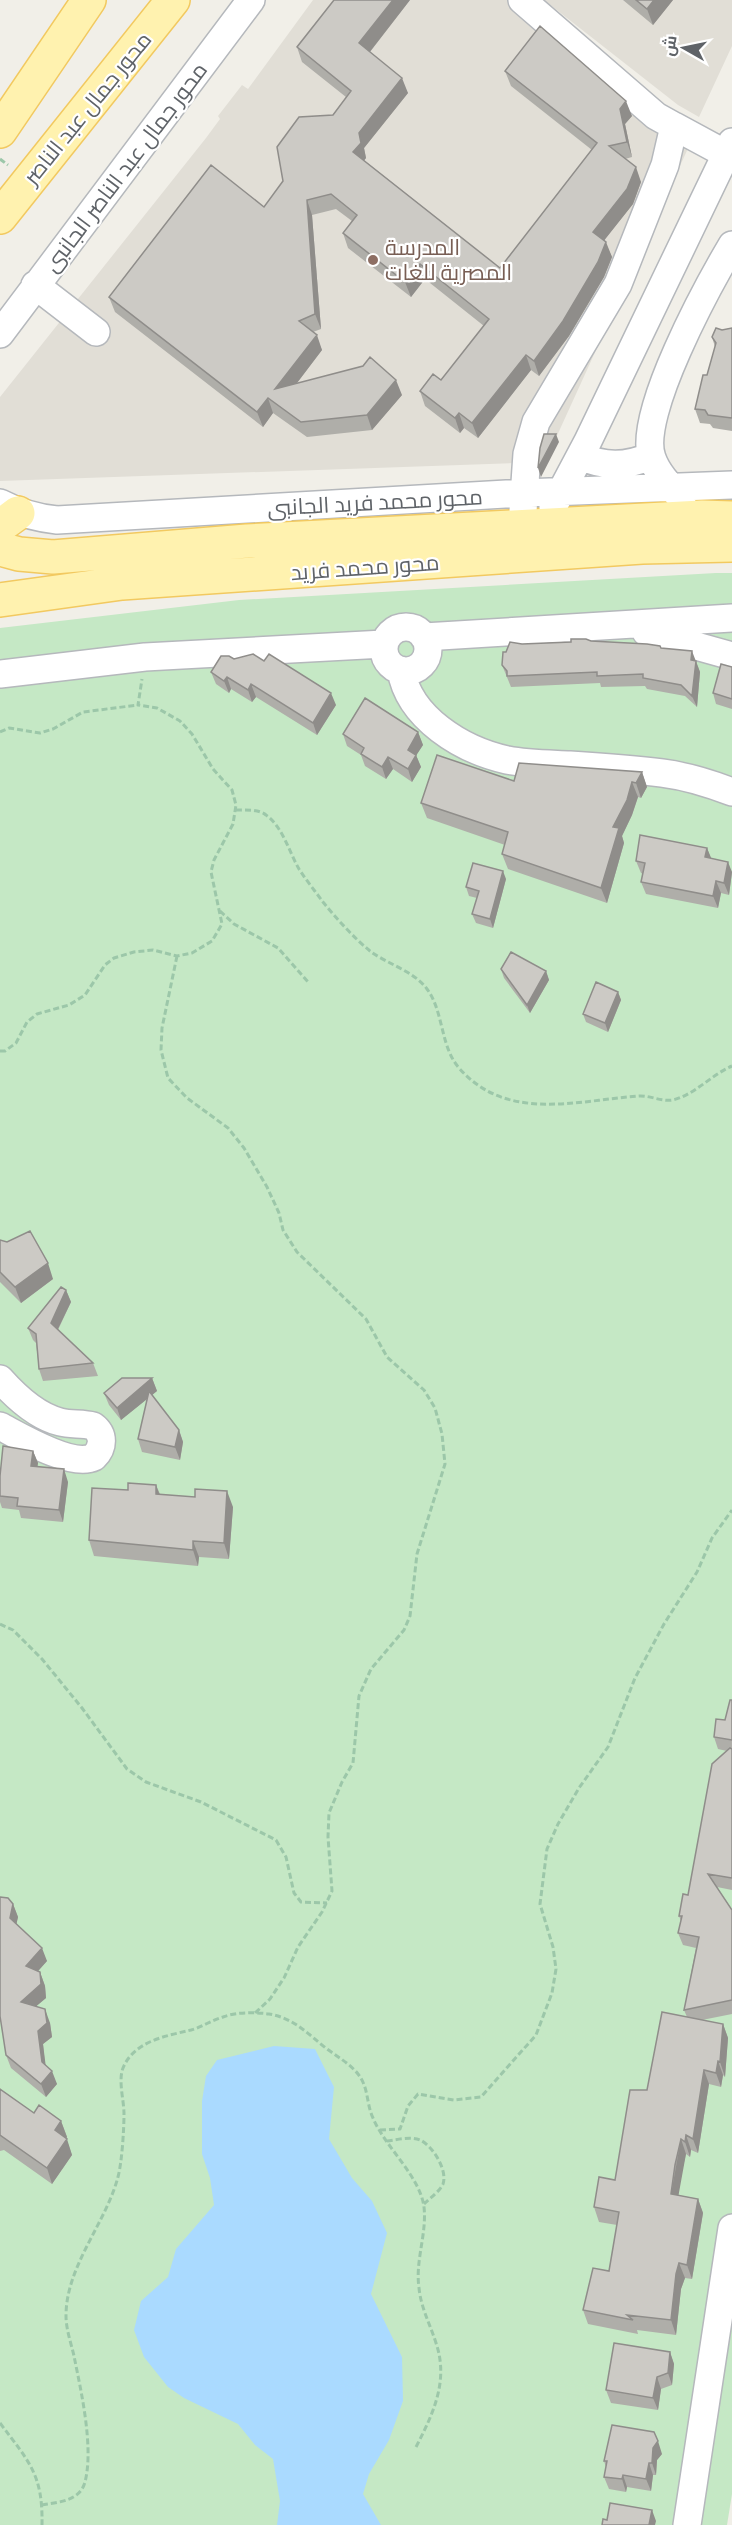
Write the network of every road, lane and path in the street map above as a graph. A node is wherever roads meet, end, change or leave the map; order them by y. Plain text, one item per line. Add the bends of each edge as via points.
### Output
1 (89, 0) edge
2 (173, 0) edge
3 (251, 0) edge
4 (522, 0) edge
5 (674, 126) junction
6 (0, 131) edge
7 (729, 148) edge
8 (0, 217) edge
9 (732, 245) edge
10 (35, 285) junction
11 (96, 332) dead end
12 (0, 334) edge
13 (580, 456) junction
14 (651, 456) junction
15 (732, 485) edge
16 (672, 489) junction
17 (524, 493) junction
18 (561, 493) junction
19 (6, 514) edge
20 (717, 518) edge
21 (532, 526) junction
22 (732, 545) edge
23 (0, 549) edge
24 (0, 600) edge
25 (732, 618) edge
26 (615, 626) junction
27 (424, 637) junction
28 (384, 644) junction
29 (732, 656) edge
30 (145, 657) junction
31 (401, 670) junction
32 (0, 674) edge
33 (138, 705) junction
34 (0, 732) edge
35 (732, 792) edge
36 (236, 810) junction
37 (219, 910) junction
38 (177, 956) junction
39 (308, 982) dead end
40 (0, 1051) edge
41 (732, 1066) edge
42 (0, 1379) edge
43 (0, 1426) edge
44 (732, 1510) edge
45 (0, 1624) edge
46 (327, 1903) junction
47 (254, 2014) junction
48 (380, 2130) junction
49 (387, 2141) junction
50 (424, 2204) junction
51 (732, 2228) edge
52 (0, 2423) edge
53 (416, 2447) dead end
54 (42, 2505) junction
55 (42, 2525) edge
56 (687, 2525) edge

1 - 6 main road
2 - 8 main road, محور جمال عبد الناصر
3 - 10 street, محور جمال عبد الناصر الجانبى
4 - 5 street via 656,116
5 - 7 street
5 - 17 street via 665,165 618,284 536,422 527,454
7 - 13 street
9 - 14 street via 662,383 653,414
10 - 11 street
10 - 12 street, محور جمال عبد الناصر الجانبى
13 - 14 street via 614,465
13 - 18 street
14 - 16 street
15 - 16 street, محور محمد فريد الجانبى
16 - 18 street, محور محمد فريد الجانبى
16 - 20 street
17 - 18 street, محور محمد فريد الجانبى
17 - 19 street, محور محمد فريد الجانبى via 57,520
17 - 21 street
18 - 21 street
20 - 21 main road, محور محمد فريد
21 - 23 main road, محور محمد فريد via 247,541 53,557
22 - 24 main road, محور محمد فريد via 642,547 122,583
25 - 26 street
26 - 27 street
26 - 29 street
27 - 28 street via 419,630 402,627 388,636
27 - 31 street via 428,645 424,661 410,670
28 - 30 street
28 - 31 street via 387,661
30 - 32 street
30 - 33 path
31 - 35 street via 410,699 434,724 486,754 531,763 663,773
33 - 34 path via 83,712 40,733 9,728
33 - 36 path via 157,708 180,721 232,790
36 - 37 path via 211,872
36 - 41 path via 265,813 275,823 300,870 324,903 369,950 426,987 457,1066 471,1081 504,1100 523,1105 642,1096 672,1100 703,1086
37 - 38 path via 222,924 212,941 192,954
37 - 39 path via 234,924 278,948
38 - 40 path via 153,950 114,958 85,995 69,1005 37,1014 27,1022 16,1043
38 - 46 path via 160,1050 168,1078 187,1098 228,1128 244,1148 297,1252 366,1319 387,1357 424,1390 435,1408 442,1434 445,1464 417,1554 410,1616 404,1630 371,1669 359,1696 353,1763 329,1813 332,1891
42 - 43 street via 45,1416 93,1426 101,1443 94,1456 79,1460
44 - 48 path via 664,1624 635,1678 608,1747 579,1788 547,1849 540,1904 556,1969 547,2010 536,2035 481,2097 454,2100 418,2094 408,2106 400,2129
45 - 46 path via 13,1630 42,1659 127,1769 146,1782 201,1802 276,1840 286,1857 294,1893 301,1902
46 - 47 path via 270,1999
47 - 48 path via 269,2014 299,2025 358,2074
47 - 54 path via 224,2016 193,2030 150,2041 128,2058 121,2071 124,2115 118,2176 68,2292 66,2319 85,2414 86,2480 81,2491 69,2500
48 - 49 path
49 - 50 path
49 - 50 path via 418,2139 441,2165 442,2187
50 - 53 path via 418,2285 437,2344 440,2386 434,2413
51 - 56 street
52 - 54 path via 27,2456 41,2488
54 - 55 path

